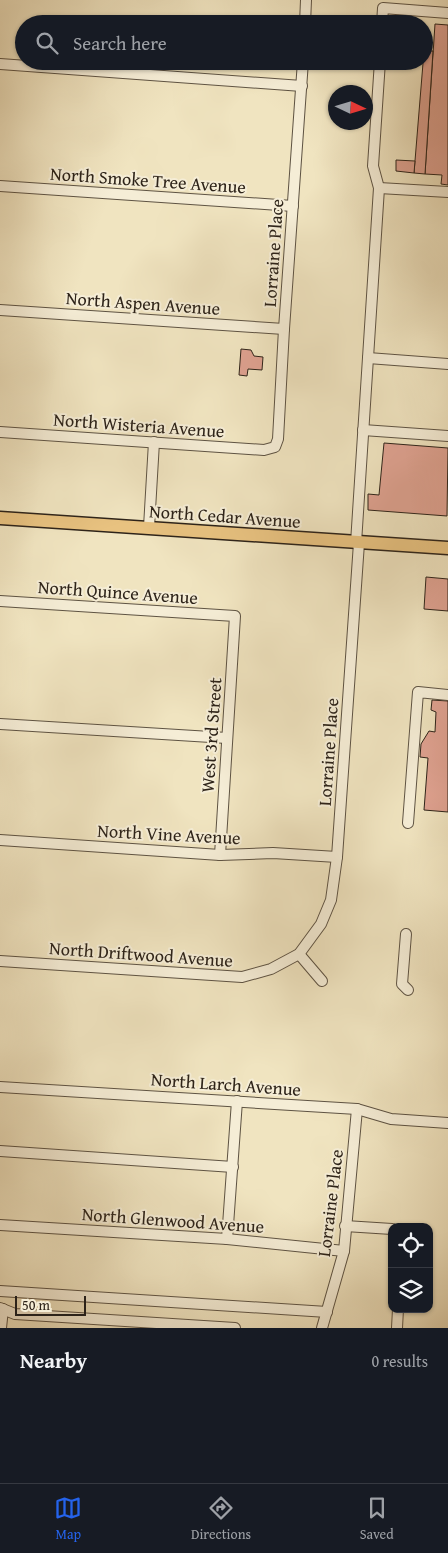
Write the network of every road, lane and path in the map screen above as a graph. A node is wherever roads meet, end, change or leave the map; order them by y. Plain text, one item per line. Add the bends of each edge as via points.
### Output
1 (306, 0) edge
2 (448, 13) edge
3 (305, 15) edge
4 (383, 15) edge
5 (0, 64) edge
6 (15, 65) edge
7 (82, 70) edge
8 (303, 70) edge
9 (379, 70) edge
10 (302, 86) junction
11 (0, 186) edge
12 (379, 188) junction
13 (448, 192) edge
14 (293, 206) junction
15 (0, 310) edge
16 (284, 329) junction
17 (368, 358) junction
18 (448, 364) edge
19 (363, 430) junction
20 (0, 432) edge
21 (448, 436) edge
22 (154, 442) junction
23 (275, 448) joint
24 (0, 518) edge
25 (149, 527) junction
26 (357, 543) junction
27 (448, 548) edge
28 (0, 601) edge
29 (235, 616) joint
30 (448, 695) edge
31 (0, 724) edge
32 (227, 738) junction
33 (408, 823) dead end
34 (0, 840) edge
35 (220, 855) junction
36 (338, 857) junction
37 (406, 934) dead end
38 (299, 954) junction
39 (0, 961) edge
40 (322, 981) dead end
41 (408, 990) dead end
42 (0, 1087) edge
43 (237, 1101) junction
44 (357, 1109) junction
45 (448, 1123) edge
46 (0, 1152) edge
47 (233, 1167) junction
48 (0, 1225) edge
49 (346, 1226) junction
50 (388, 1229) edge
51 (227, 1239) junction
52 (344, 1251) junction
53 (0, 1292) edge
54 (1, 1309) edge
55 (327, 1312) junction
56 (398, 1313) edge
57 (104, 1324) edge
58 (193, 1326) edge
59 (1, 1328) edge
60 (235, 1328) edge
61 (322, 1328) edge
62 (397, 1328) edge

1 - 3 street
2 - 4 street via 383,8
5 - 6 street
7 - 10 street
8 - 10 street, Lorraine Place
9 - 12 street, Lorraine Place via 373,166
10 - 14 street, Lorraine Place
11 - 14 street, North Smoke Tree Avenue
12 - 13 street
12 - 17 street, Lorraine Place
14 - 16 street, Lorraine Place
15 - 16 street, North Aspen Avenue
16 - 23 street, Lorraine Place
17 - 18 street
17 - 19 street, Lorraine Place
19 - 21 street
19 - 26 street, Lorraine Place
20 - 22 street, North Wisteria Avenue
22 - 23 street, North Wisteria Avenue via 264,450
22 - 25 street
24 - 25 main road, North Cedar Avenue
25 - 26 main road, North Cedar Avenue
26 - 27 main road, North Cedar Avenue
26 - 36 street, Lorraine Place
28 - 29 street, North Quince Avenue
29 - 32 street, West 3rd Street
30 - 33 street via 418,692
31 - 32 street
32 - 35 street, West 3rd Street
34 - 35 street, North Vine Avenue
35 - 36 street, North Vine Avenue via 272,853
36 - 38 street, Lorraine Place via 331,900 321,924
37 - 41 street via 402,984
38 - 39 street, North Driftwood Avenue via 271,969 242,977
38 - 40 street
42 - 43 street, North Larch Avenue
43 - 44 street, North Larch Avenue
43 - 47 street
44 - 45 street, North Larch Avenue via 391,1119
44 - 49 street, Lorraine Place
46 - 47 street
47 - 51 street
48 - 51 street, North Glenwood Avenue
49 - 50 street
49 - 52 street, Lorraine Place
51 - 52 street, North Glenwood Avenue
52 - 55 street, Lorraine Place
53 - 55 street
54 - 57 street via 15,1314
54 - 59 street
55 - 61 street, Lorraine Place
56 - 62 street
57 - 58 street
58 - 60 street

